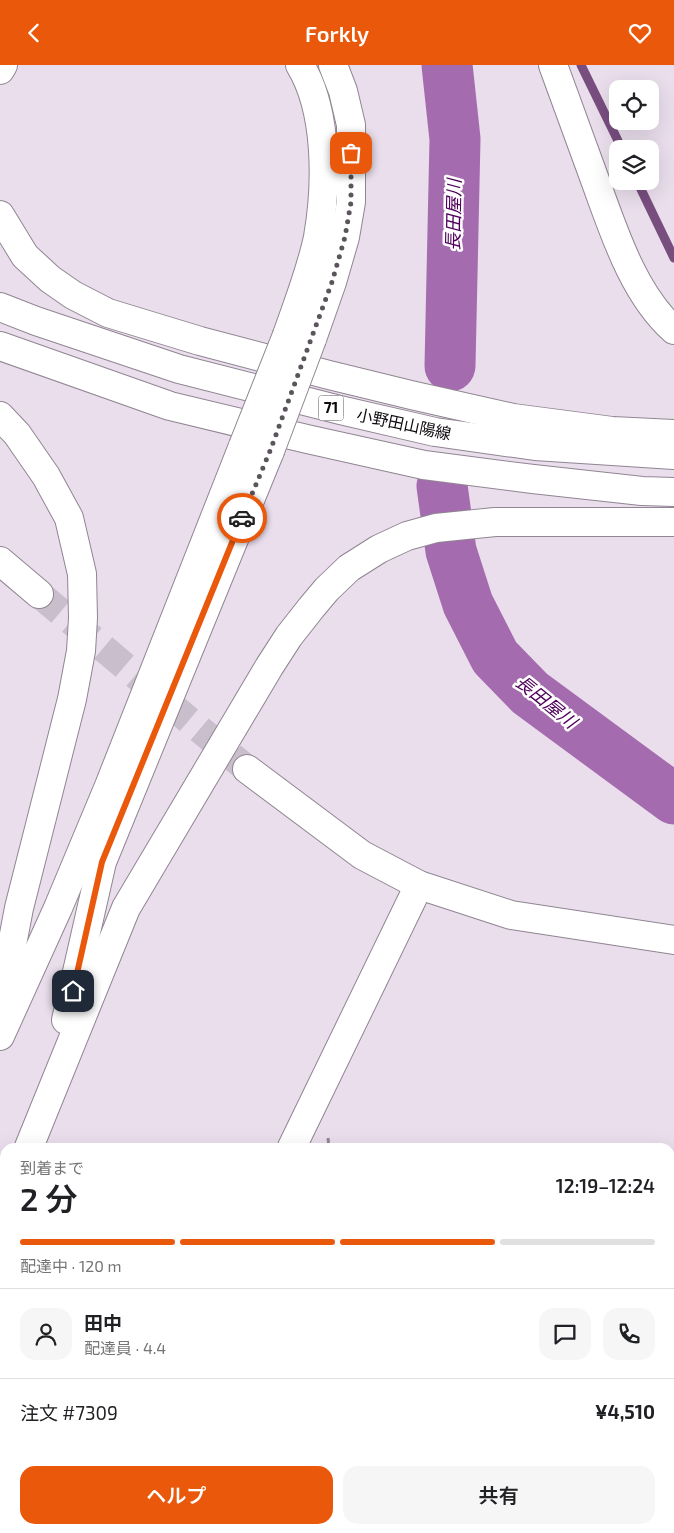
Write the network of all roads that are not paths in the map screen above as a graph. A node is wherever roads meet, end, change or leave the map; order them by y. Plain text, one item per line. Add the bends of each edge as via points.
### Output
1 (3, 65) edge
2 (300, 65) edge
3 (332, 65) edge
4 (553, 65) edge
5 (0, 70) edge
6 (0, 215) edge
7 (0, 307) edge
8 (674, 330) edge
9 (299, 337) junction
10 (0, 346) edge
11 (0, 416) edge
12 (674, 434) edge
13 (674, 455) edge
14 (674, 492) edge
15 (674, 522) edge
16 (0, 561) edge
17 (39, 594) tunnel mouth
18 (247, 769) tunnel mouth
19 (419, 885) junction
20 (674, 940) edge
21 (0, 1008) edge
22 (0, 1037) edge
23 (48, 1101) junction
24 (31, 1143) edge
25 (294, 1143) edge

1 - 5 main road
2 - 9 main road via 307,76 320,118 323,201 318,237 307,277
3 - 9 main road via 343,91 351,125 351,202 332,282
4 - 8 main road via 608,215 635,278 652,306
6 - 12 main road via 25,257 73,295 108,313 329,375 513,418 612,431
7 - 13 main road, 小野田山陽線 / 71 via 179,369 434,432 535,446
9 - 22 main road, bridge via 243,446 102,804
9 - 23 main road, bridge via 270,451 102,862
10 - 14 main road, 小野田山陽線 / 71 via 170,406 424,465
11 - 21 main road via 17,433 69,518 82,574 83,618 72,699 19,908
15 - 23 main road via 495,522 436,528 408,536 349,568 321,595 289,636 126,908
16 - 17 main road
18 - 19 main road via 362,855
19 - 20 main road via 511,915
19 - 25 main road
23 - 24 main road

